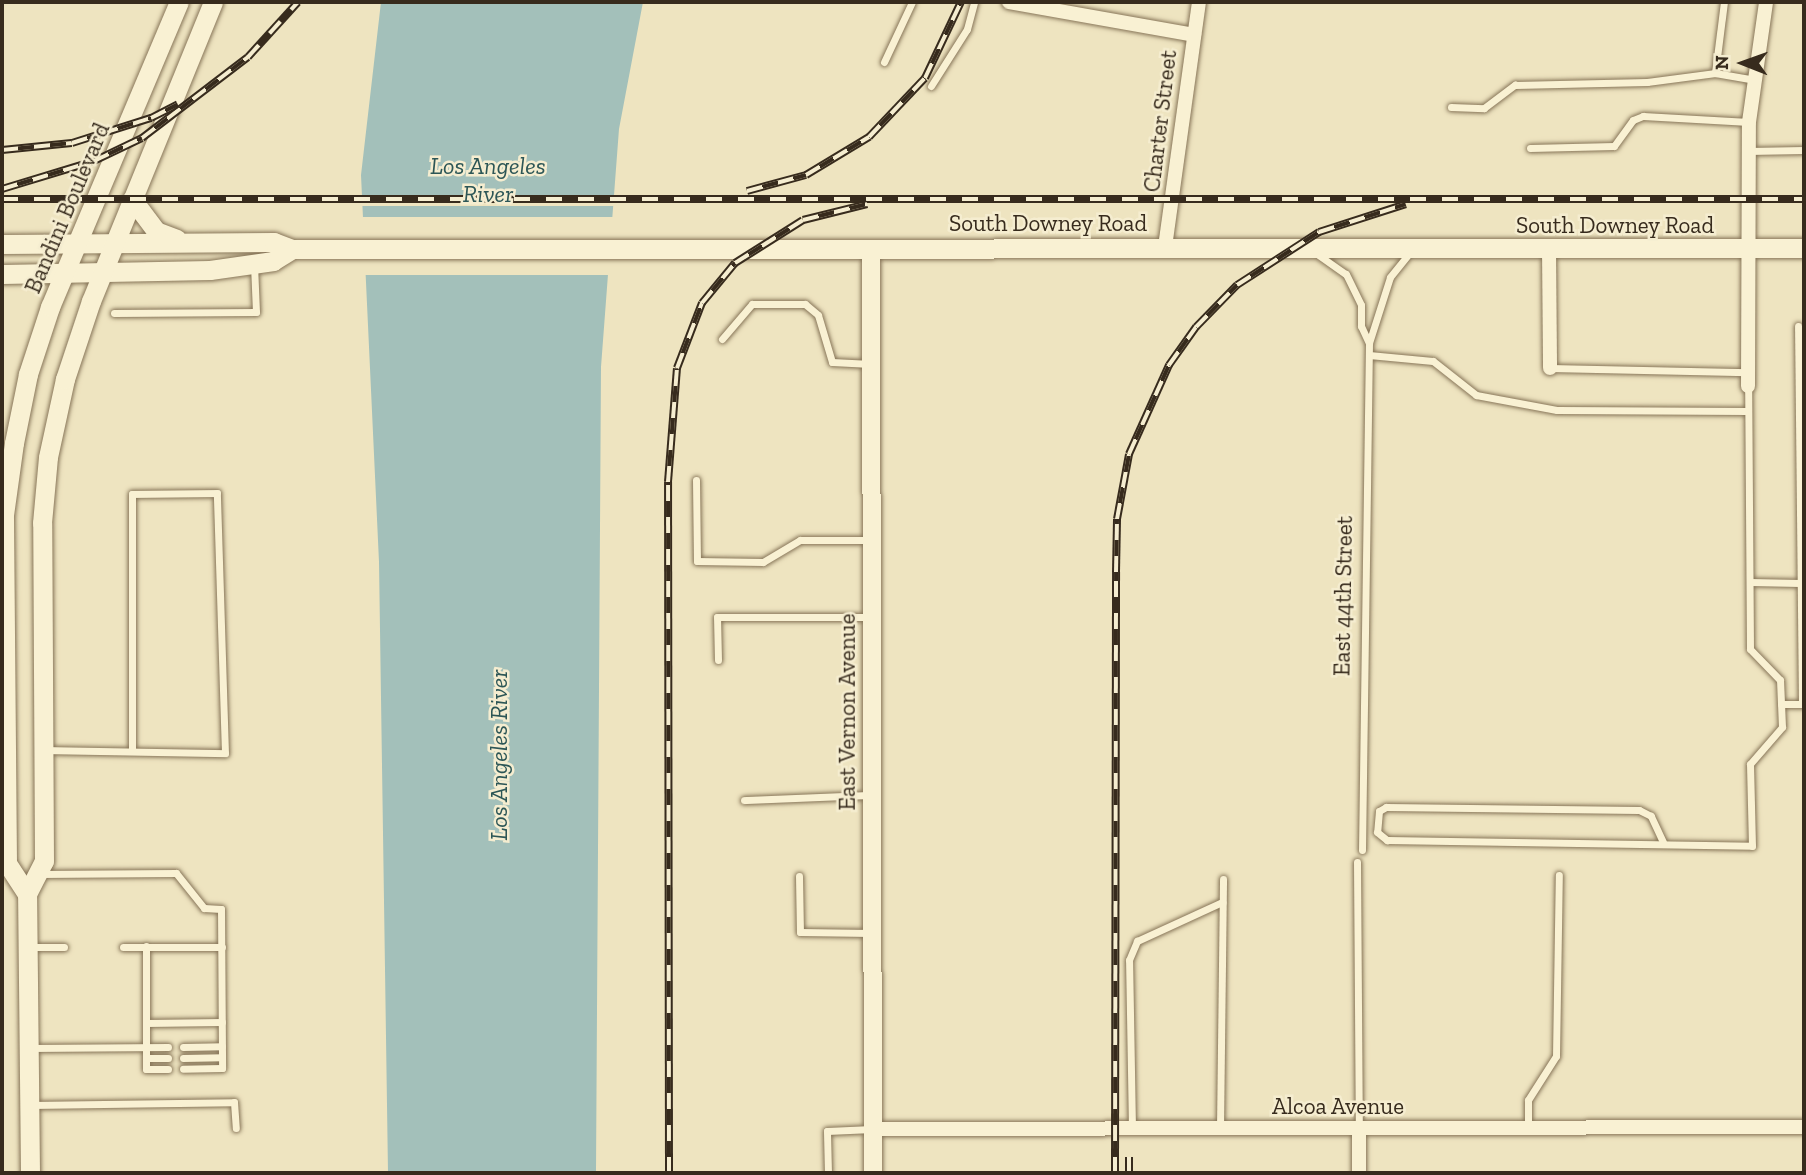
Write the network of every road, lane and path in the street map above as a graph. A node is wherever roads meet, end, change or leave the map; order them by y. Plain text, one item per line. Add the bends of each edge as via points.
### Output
1 (179, 2) edge
2 (213, 2) edge
3 (912, 2) edge
4 (974, 2) edge
5 (1009, 2) edge
6 (1199, 2) edge
7 (1724, 2) edge
8 (1766, 2) edge
9 (1194, 35) junction
10 (884, 62) dead end
11 (1715, 74) junction
12 (1755, 80) junction
13 (931, 86) dead end
14 (1451, 107) dead end
15 (1749, 122) junction
16 (1530, 148) dead end
17 (1804, 150) edge
18 (1748, 151) junction
19 (132, 200) junction
20 (184, 242) junction
21 (81, 243) junction
22 (115, 243) junction
23 (2, 244) edge
24 (1165, 247) junction
25 (1304, 248) junction
26 (1549, 248) junction
27 (1804, 248) edge
28 (292, 249) junction
29 (871, 250) junction
30 (1412, 250) junction
31 (1748, 250) junction
32 (254, 264) junction
33 (67, 273) junction
34 (103, 273) junction
35 (2, 274) edge
36 (114, 313) dead end
37 (1798, 326) dead end
38 (722, 339) dead end
39 (1369, 343) junction
40 (1369, 355) junction
41 (871, 364) junction
42 (1550, 368) joint
43 (1748, 379) junction
44 (1748, 411) junction
45 (696, 480) dead end
46 (872, 540) junction
47 (1750, 582) junction
48 (1800, 583) junction
49 (872, 617) junction
50 (718, 660) dead end
51 (1781, 704) junction
52 (44, 750) junction
53 (132, 751) junction
54 (3, 752) edge
55 (872, 795) junction
56 (744, 800) dead end
57 (1363, 832) junction
58 (1377, 832) junction
59 (1664, 842) junction
60 (1362, 850) dead end
61 (1357, 862) dead end
62 (38, 874) junction
63 (1559, 875) dead end
64 (799, 876) dead end
65 (1223, 879) dead end
66 (27, 894) junction
67 (1222, 902) junction
68 (872, 933) junction
69 (146, 946) junction
70 (27, 947) junction
71 (64, 947) dead end
72 (123, 947) dead end
73 (222, 947) junction
74 (222, 1022) junction
75 (146, 1023) junction
76 (222, 1046) junction
77 (146, 1047) junction
78 (168, 1047) dead end
79 (183, 1047) dead end
80 (29, 1048) junction
81 (222, 1057) junction
82 (146, 1058) junction
83 (168, 1058) dead end
84 (183, 1058) dead end
85 (169, 1069) dead end
86 (183, 1069) dead end
87 (29, 1105) junction
88 (1804, 1127) edge
89 (236, 1128) dead end
90 (1359, 1128) junction
91 (1528, 1128) junction
92 (873, 1129) junction
93 (1132, 1129) junction
94 (1220, 1129) junction
95 (30, 1173) edge
96 (828, 1173) edge
97 (873, 1173) edge
98 (1359, 1173) edge

1 - 21 main road, Bandini Boulevard
2 - 19 main road
3 - 10 lane
4 - 13 lane via 967,29
5 - 9 street
6 - 9 street, Charter Street
7 - 11 lane
8 - 12 street
9 - 24 street, Charter Street
11 - 12 lane
11 - 14 lane via 1647,82 1515,85 1484,108
12 - 15 street
15 - 16 lane via 1643,116 1633,121 1614,146
15 - 18 street
17 - 18 lane
18 - 31 street
19 - 20 main road via 156,231
19 - 22 main road
20 - 22 main road, South Downey Road
20 - 28 main road, South Downey Road via 274,242
21 - 22 main road, South Downey Road
21 - 23 main road, South Downey Road
21 - 33 main road, Bandini Boulevard
22 - 34 main road
24 - 25 main road, South Downey Road
24 - 29 main road, South Downey Road
25 - 30 main road, South Downey Road
25 - 39 lane, East 44th Street via 1346,274 1361,305 1361,326
26 - 30 main road, South Downey Road
26 - 31 main road, South Downey Road
26 - 42 street
27 - 31 main road, South Downey Road
28 - 29 main road, South Downey Road via 686,246
28 - 32 main road, South Downey Road via 273,261
29 - 41 street, East Vernon Avenue
30 - 39 lane, East 44th Street via 1390,277
31 - 43 street
32 - 34 main road, South Downey Road
32 - 36 lane via 256,312
33 - 34 main road, South Downey Road
33 - 35 main road, South Downey Road
33 - 54 main road, Bandini Boulevard via 28,374 4,515
34 - 52 main road via 65,379 48,457 42,523
37 - 48 lane
38 - 41 lane via 752,304 805,304 818,315 832,362
39 - 40 lane, East 44th Street
40 - 44 lane via 1433,361 1476,395 1557,410
40 - 57 lane, East 44th Street
41 - 46 street, East Vernon Avenue
42 - 43 lane
43 - 44 lane
44 - 47 lane
45 - 46 lane via 697,561 763,562 800,541
46 - 49 street, East Vernon Avenue
47 - 48 lane
47 - 51 lane via 1750,649 1780,680
48 - 51 lane via 1801,704
49 - 50 lane via 717,617
49 - 55 street, East Vernon Avenue
51 - 59 lane via 1782,727 1750,764 1752,846
52 - 53 lane
52 - 62 main road via 44,861
53 - 53 lane via 225,753 217,493 132,494
54 - 66 main road, Bandini Boulevard via 7,863
55 - 56 lane
55 - 68 street, East Vernon Avenue
57 - 58 lane
57 - 60 lane, East 44th Street
58 - 59 lane via 1387,839
58 - 59 lane via 1380,811 1386,807 1639,810 1651,816
61 - 90 lane
62 - 66 main road
62 - 73 lane via 176,873 204,908 221,909
63 - 91 lane via 1556,1056 1528,1100
64 - 68 lane via 800,932
65 - 67 lane
66 - 70 main road
67 - 93 lane via 1137,941 1129,960
67 - 94 lane
68 - 92 street, East Vernon Avenue
69 - 72 lane
69 - 73 lane
69 - 75 lane
70 - 71 lane
70 - 80 main road
73 - 74 lane
74 - 75 lane
74 - 76 lane
75 - 77 lane
76 - 79 lane
76 - 81 lane
77 - 78 lane
77 - 80 lane
77 - 82 lane
80 - 87 main road
81 - 84 lane
81 - 86 lane via 222,1068
82 - 83 lane
82 - 85 lane via 146,1069
87 - 89 lane via 234,1102
87 - 95 main road
88 - 91 street, Alcoa Avenue
90 - 91 street, Alcoa Avenue
90 - 94 street, Alcoa Avenue
90 - 98 street
92 - 93 street, Alcoa Avenue
92 - 96 lane via 827,1131
92 - 97 street, East Vernon Avenue
93 - 94 street, Alcoa Avenue

